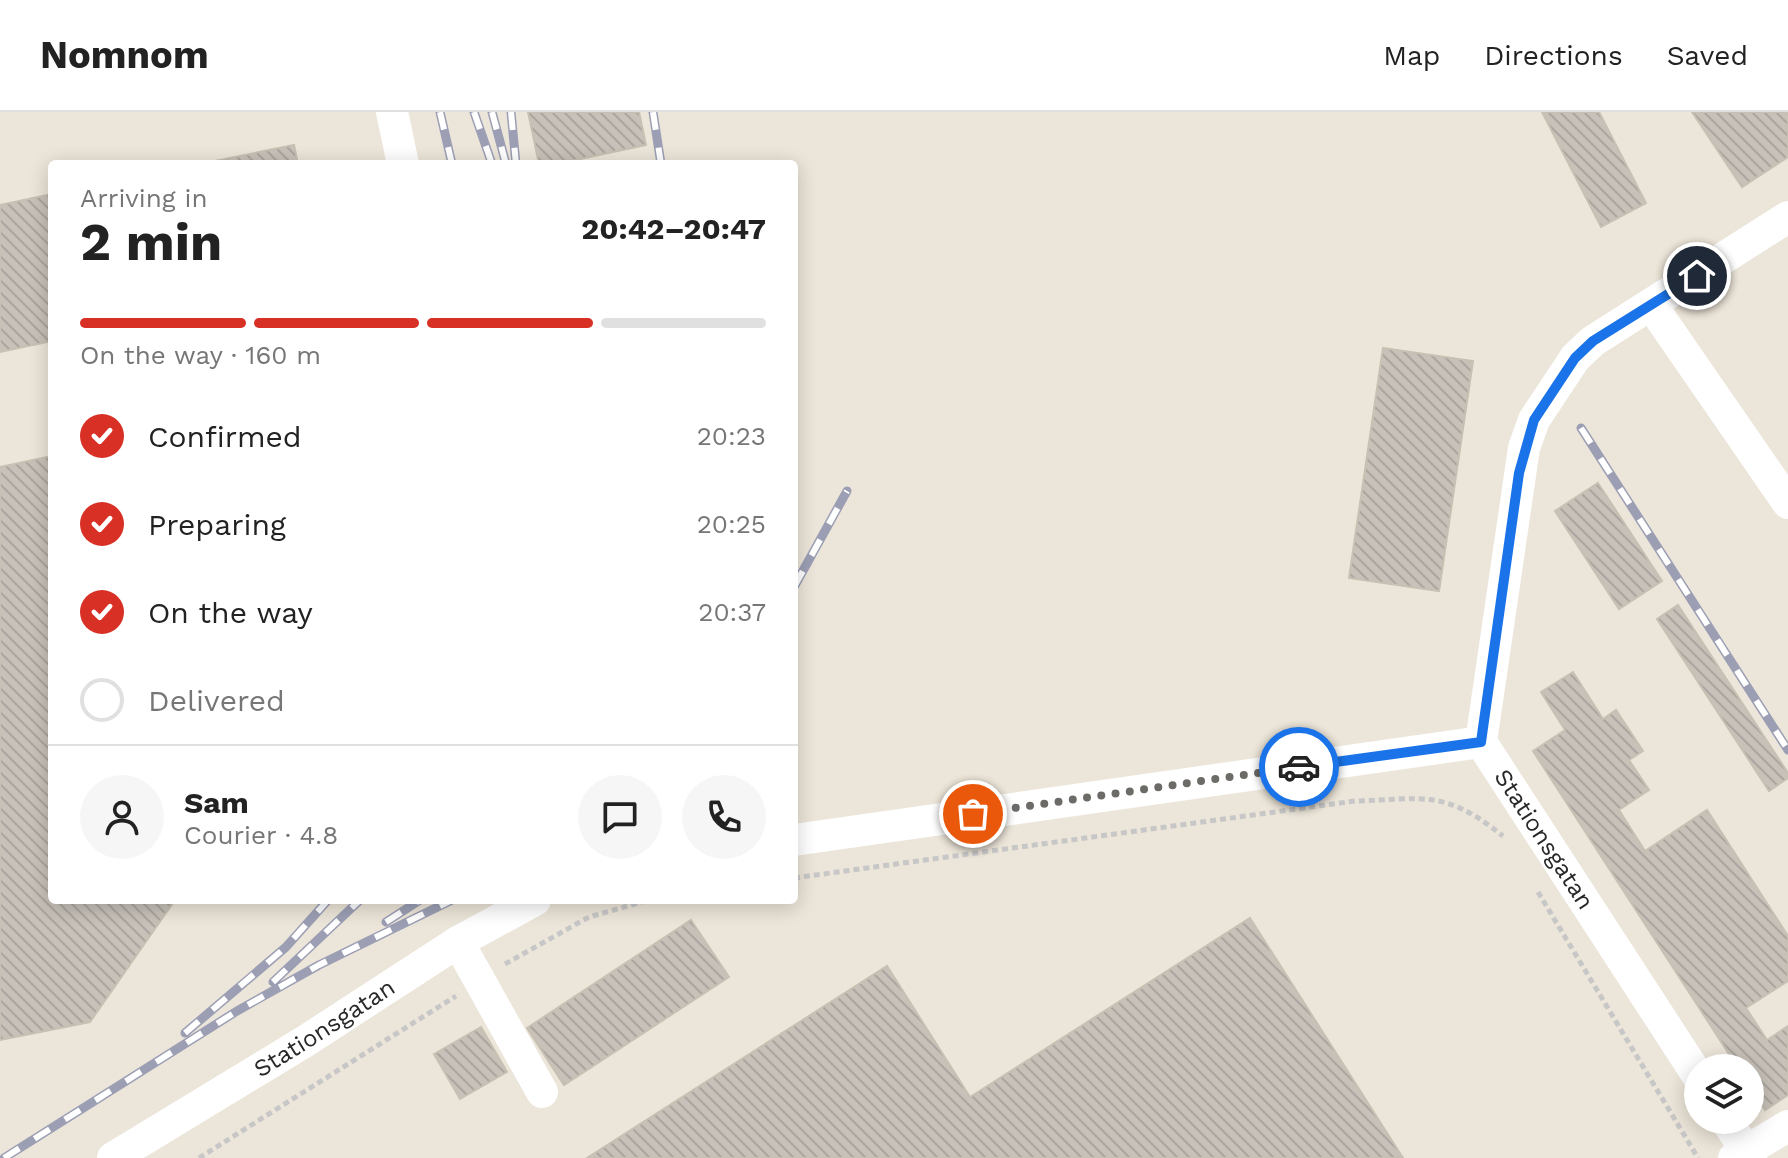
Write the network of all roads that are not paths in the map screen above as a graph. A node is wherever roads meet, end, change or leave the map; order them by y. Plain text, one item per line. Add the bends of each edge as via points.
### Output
1 (392, 112) edge
2 (402, 160) edge
3 (1788, 217) edge
4 (1652, 306) junction
5 (1788, 503) edge
6 (1481, 742) junction
7 (798, 839) edge
8 (528, 904) edge
9 (458, 942) junction
10 (1684, 1054) edge
11 (542, 1092) dead end
12 (1788, 1126) edge
13 (1733, 1134) edge
14 (1744, 1156) edge
15 (113, 1158) edge

1 - 2 street
3 - 4 street
4 - 5 street
4 - 6 street via 1593,341 1575,358 1534,420 1519,473
6 - 7 street, Stationsgatan
6 - 10 street, Stationsgatan
8 - 9 street, Stationsgatan
9 - 11 street
9 - 15 street, Stationsgatan
12 - 14 street
13 - 14 street

